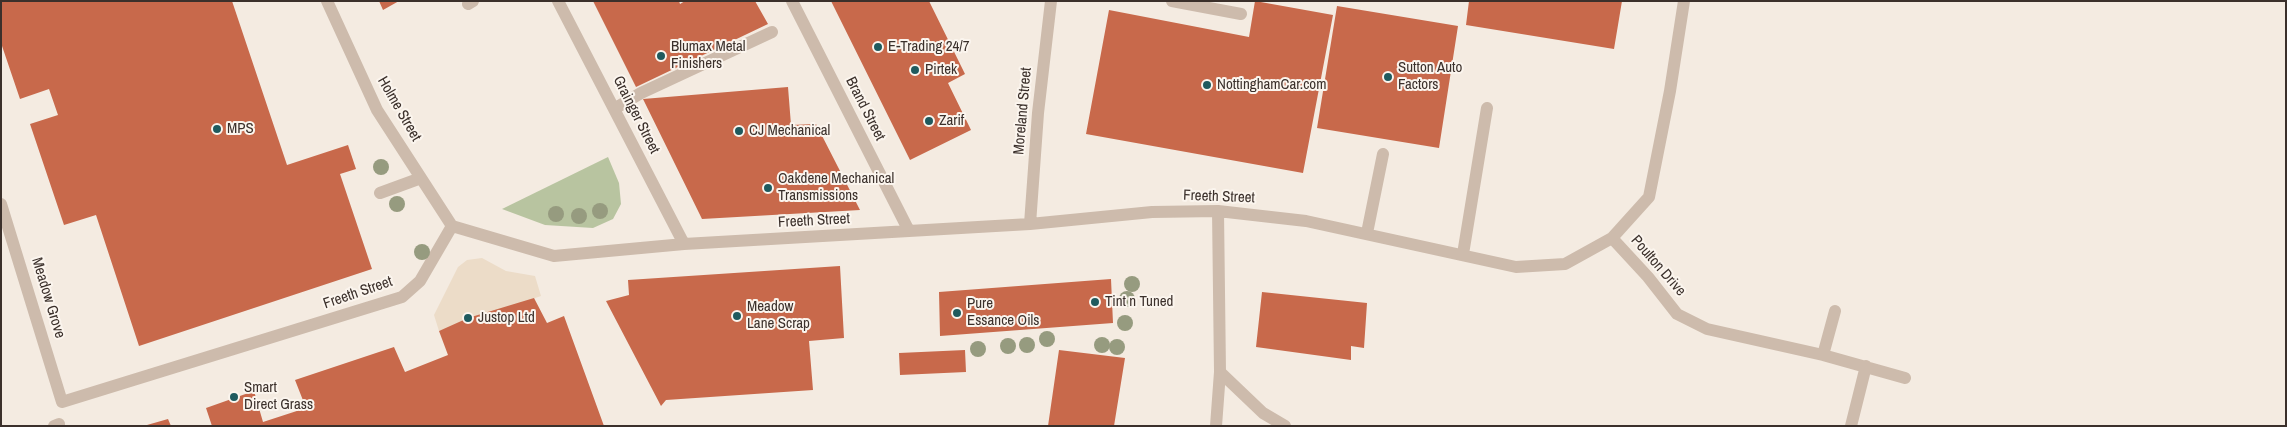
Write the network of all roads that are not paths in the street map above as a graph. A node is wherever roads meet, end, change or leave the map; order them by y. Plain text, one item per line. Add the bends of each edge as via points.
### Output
1 (327, 1) edge
2 (558, 1) edge
3 (792, 1) edge
4 (1051, 1) edge
5 (1172, 1) edge
6 (1684, 1) edge
7 (1241, 14) dead end
8 (772, 32) dead end
9 (1487, 108) dead end
10 (614, 109) junction
11 (1382, 154) dead end
12 (421, 178) junction
13 (380, 193) dead end
14 (1, 204) edge
15 (1218, 211) junction
16 (1030, 224) junction
17 (452, 226) junction
18 (909, 231) junction
19 (1367, 233) junction
20 (1612, 238) junction
21 (684, 244) junction
22 (1463, 254) junction
23 (1835, 311) dead end
24 (1824, 355) junction
25 (1866, 366) junction
26 (1220, 372) junction
27 (1900, 376) dead end
28 (62, 402) joint
29 (1216, 426) edge
30 (1284, 426) edge
31 (1851, 426) edge

1 - 12 street, Holme Street via 377,110
2 - 10 street, Grainger Street
3 - 18 street, Brand Street
4 - 16 street, Moreland Street
5 - 7 street
6 - 20 street, Poulton Drive via 1649,197
8 - 10 street via 641,93
9 - 22 street
10 - 21 street, Grainger Street
11 - 19 street
12 - 13 street
12 - 17 street, Holme Street
14 - 28 street, Meadow Grove
15 - 16 street, Freeth Street via 1152,212
15 - 19 street, Freeth Street via 1306,221
15 - 26 street
16 - 18 street, Freeth Street
17 - 21 street, Freeth Street via 554,256
17 - 28 street, Freeth Street via 420,281 402,297
18 - 21 street, Freeth Street
19 - 22 street, Freeth Street
20 - 22 street, Freeth Street via 1564,264 1516,267
20 - 24 street, Poulton Drive via 1677,314 1707,329
23 - 24 street
24 - 25 street, Poulton Drive
25 - 27 street, Poulton Drive
25 - 31 street
26 - 29 street
26 - 30 street via 1263,413

